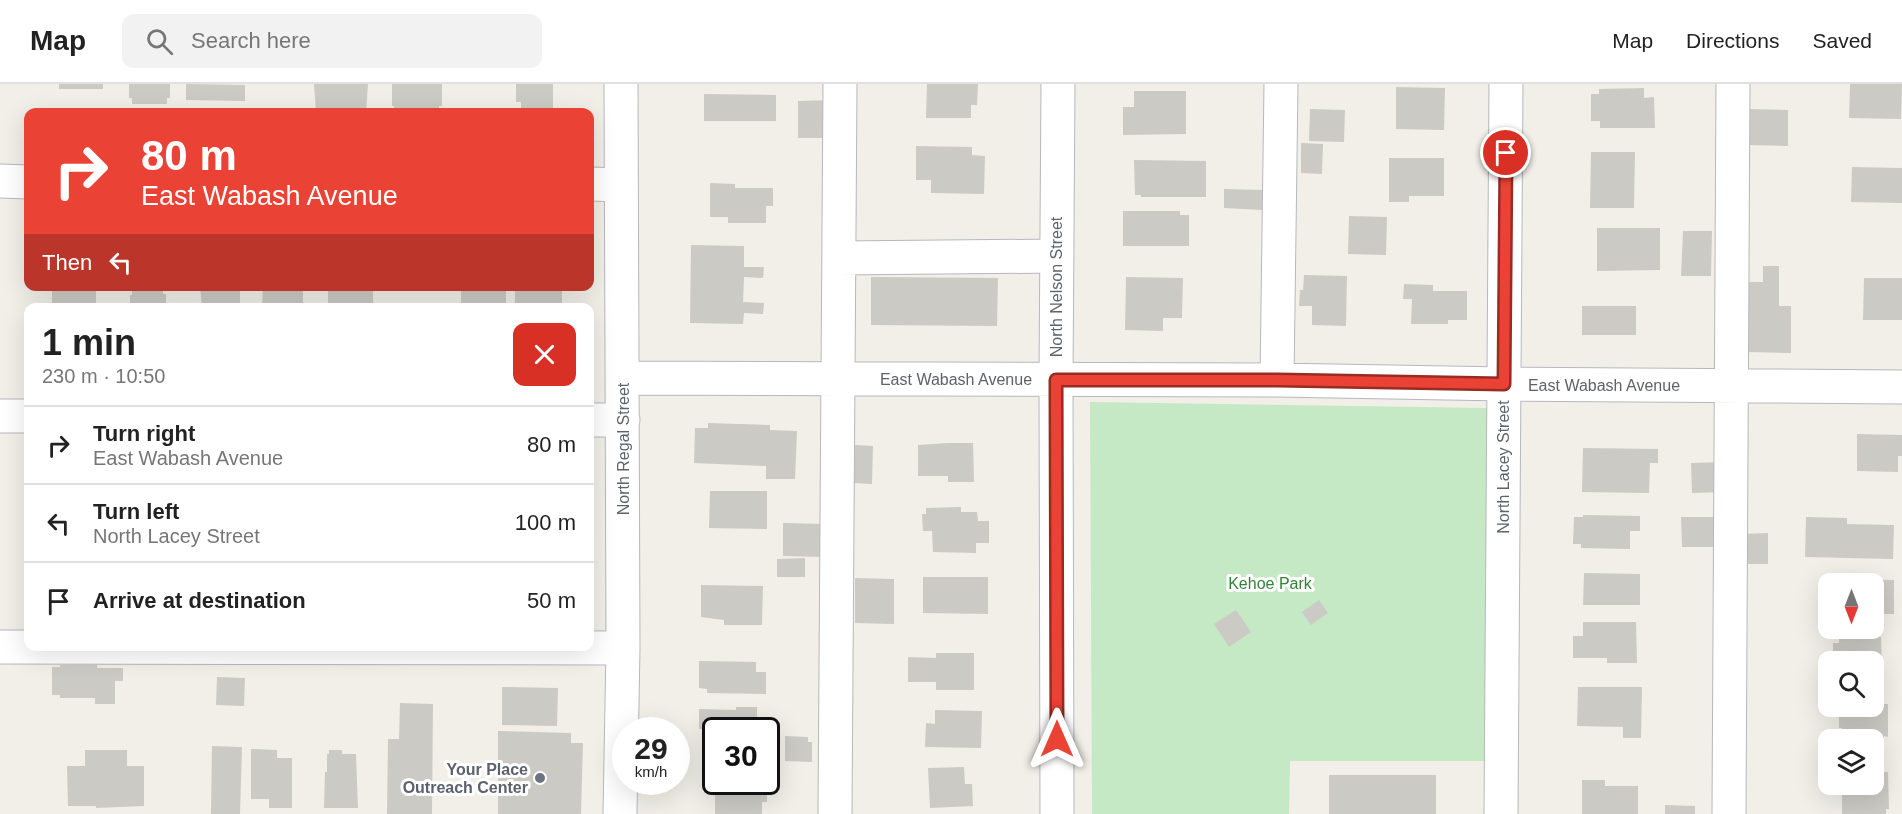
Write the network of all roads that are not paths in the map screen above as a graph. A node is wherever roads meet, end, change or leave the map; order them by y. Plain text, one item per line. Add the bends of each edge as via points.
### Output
1 (621, 84) edge
2 (840, 84) edge
3 (1058, 84) edge
4 (1281, 84) edge
5 (1506, 84) edge
6 (1733, 84) edge
7 (0, 182) edge
8 (24, 182) edge
9 (605, 185) edge
10 (1057, 256) junction
11 (839, 258) junction
12 (623, 378) junction
13 (838, 379) junction
14 (1056, 380) junction
15 (1277, 380) junction
16 (1504, 384) junction
17 (1732, 386) junction
18 (1902, 387) edge
19 (0, 416) edge
20 (24, 416) edge
21 (594, 420) edge
22 (623, 420) junction
23 (0, 646) edge
24 (24, 646) edge
25 (594, 648) edge
26 (623, 648) junction
27 (620, 814) edge
28 (835, 814) edge
29 (1058, 814) edge
30 (1501, 814) edge
31 (1729, 814) edge

1 - 9 street, North Regal Street
2 - 11 street
3 - 10 street, North Nelson Street
4 - 15 street
5 - 16 street, North Lacey Street
6 - 17 street
7 - 8 street
9 - 12 street, North Regal Street
10 - 11 street
10 - 14 street, North Nelson Street
11 - 13 street
12 - 13 street, East Wabash Avenue
12 - 22 street, North Regal Street
13 - 14 street, East Wabash Avenue
13 - 28 street
14 - 15 street, East Wabash Avenue
14 - 29 street, North Nelson Street
15 - 16 street, East Wabash Avenue
16 - 17 street, East Wabash Avenue
16 - 30 street, North Lacey Street
17 - 18 street, East Wabash Avenue
17 - 31 street
19 - 20 street
21 - 22 street
22 - 26 street, North Regal Street
23 - 24 street
25 - 26 street
26 - 27 street, North Regal Street

